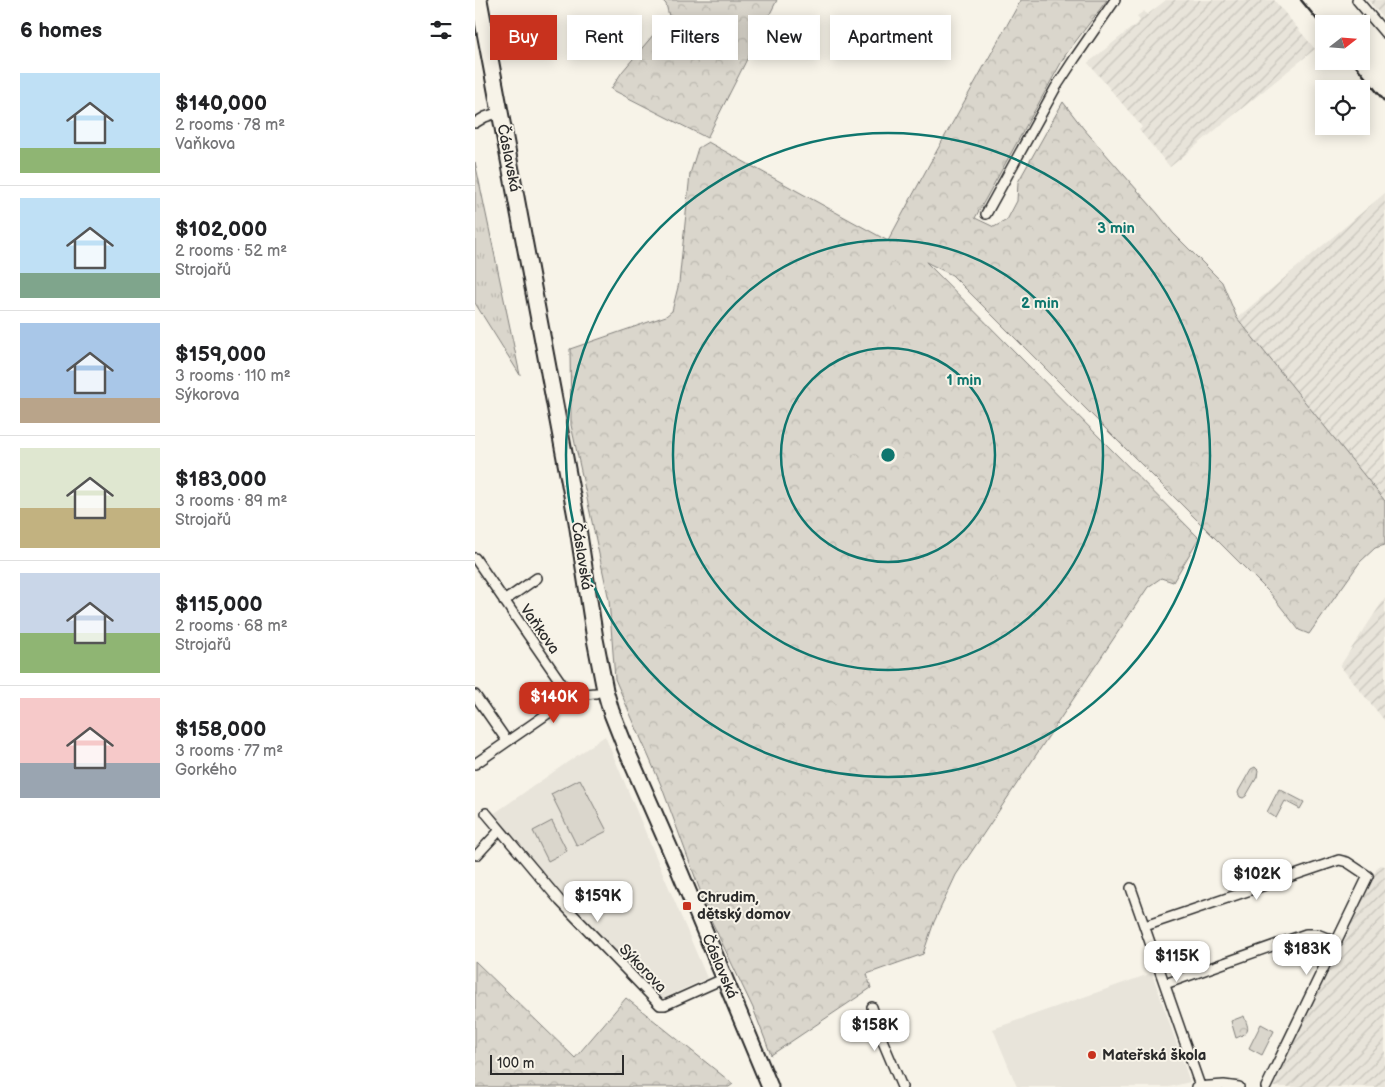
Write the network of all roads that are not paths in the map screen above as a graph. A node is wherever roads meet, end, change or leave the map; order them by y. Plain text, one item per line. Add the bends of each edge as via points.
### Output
1 (479, 0) edge
2 (1115, 0) edge
3 (1357, 0) edge
4 (1385, 34) edge
5 (500, 112) junction
6 (475, 123) edge
7 (986, 214) dead end
8 (475, 558) edge
9 (537, 578) dead end
10 (504, 601) junction
11 (564, 688) junction
12 (601, 692) junction
13 (475, 695) edge
14 (560, 705) junction
15 (507, 741) junction
16 (475, 764) edge
17 (486, 813) dead end
18 (500, 830) junction
19 (477, 855) dead end
20 (1131, 888) dead end
21 (1145, 926) junction
22 (1337, 942) junction
23 (725, 978) junction
24 (1165, 984) junction
25 (873, 1007) dead end
26 (1200, 1086) edge
27 (770, 1087) edge
28 (902, 1087) edge
29 (1196, 1087) edge
30 (1239, 1087) edge
31 (1266, 1087) edge

1 - 5 main road, Čáslavská
2 - 7 street via 1056,87
3 - 4 street
5 - 6 street
5 - 12 main road, Čáslavská via 577,522
8 - 10 street, Vaňkova
9 - 10 street
10 - 11 street, Vaňkova
11 - 12 street via 575,694
11 - 14 street
12 - 14 street
12 - 23 main road, Čáslavská
13 - 15 street
14 - 15 street
15 - 16 street
17 - 18 street, Sýkorova
18 - 19 street
18 - 23 street, Sýkorova via 560,901 660,1005
20 - 21 street
21 - 22 street via 1339,860 1369,876
21 - 24 street
22 - 24 street via 1317,934 1306,934
22 - 31 street
23 - 27 main road, Čáslavská
24 - 26 street
25 - 28 street via 883,1042
26 - 29 street
26 - 30 street

